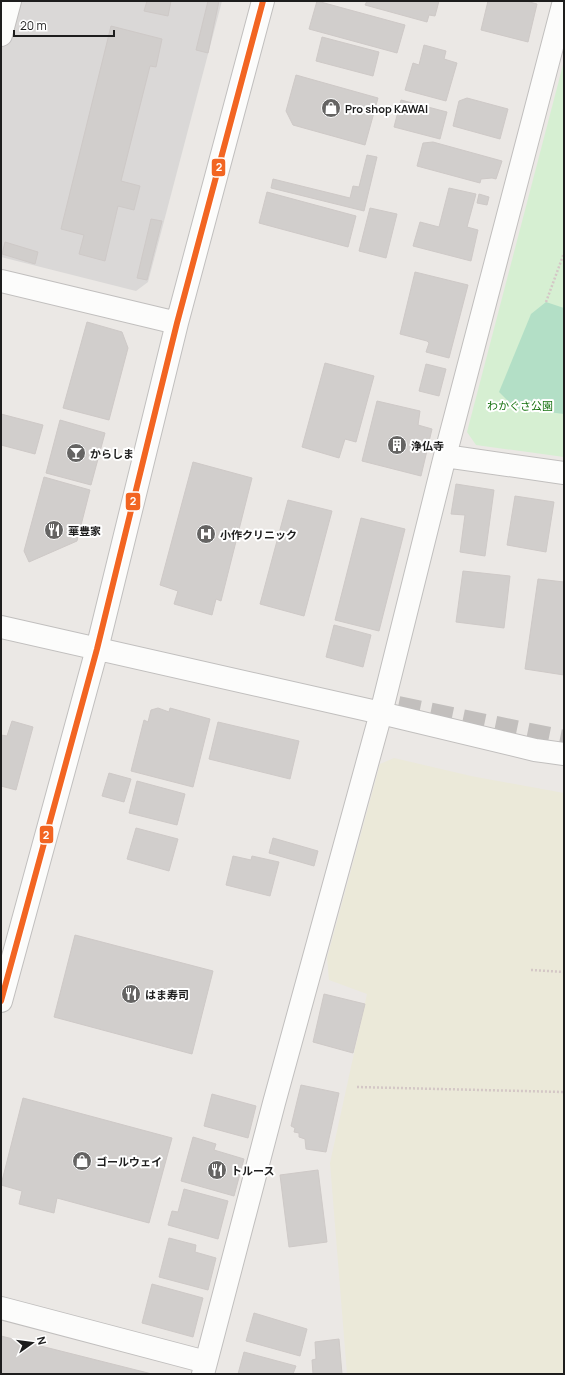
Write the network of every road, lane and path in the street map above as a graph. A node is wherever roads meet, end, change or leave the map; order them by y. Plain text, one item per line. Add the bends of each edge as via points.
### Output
1 (10, 1) edge
2 (263, 1) edge
3 (564, 1) edge
4 (1, 35) edge
5 (564, 253) edge
6 (1, 281) edge
7 (546, 302) dead end
8 (177, 323) junction
9 (445, 456) junction
10 (564, 473) edge
11 (1, 627) edge
12 (97, 649) junction
13 (381, 712) junction
14 (564, 754) edge
15 (530, 970) dead end
16 (564, 972) edge
17 (1, 1001) edge
18 (357, 1087) dead end
19 (564, 1092) edge
20 (1, 1308) edge
21 (204, 1368) edge

1 - 4 street
2 - 8 street
3 - 9 street
5 - 7 path
6 - 8 street
8 - 12 street
9 - 10 street
9 - 13 street
11 - 12 street
12 - 13 street
12 - 17 street
13 - 14 street via 535,750
13 - 21 street
15 - 16 path
18 - 19 path
20 - 21 street

